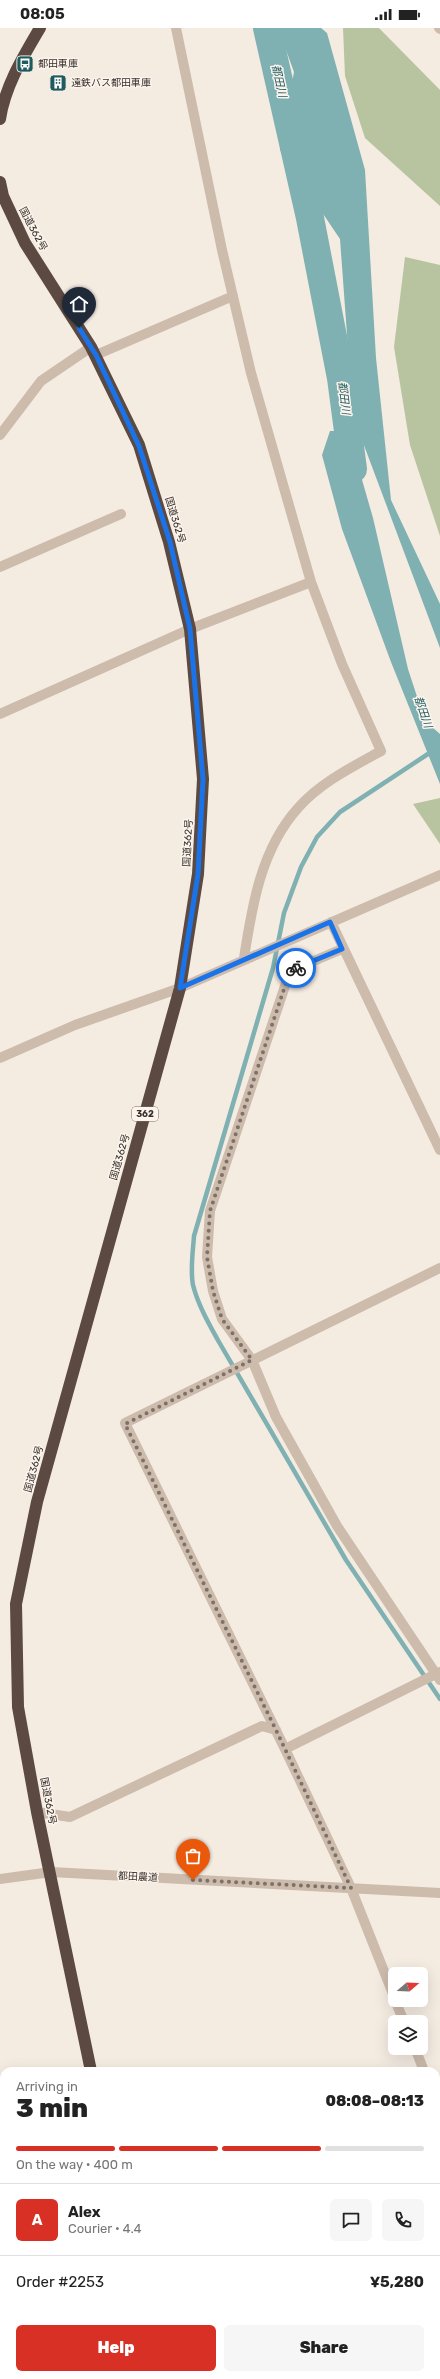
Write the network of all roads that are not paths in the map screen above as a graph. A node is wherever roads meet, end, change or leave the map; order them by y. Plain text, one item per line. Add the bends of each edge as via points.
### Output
1 (40, 28) edge
2 (176, 28) edge
3 (0, 119) edge
4 (0, 182) edge
5 (233, 296) junction
6 (93, 351) junction
7 (0, 435) edge
8 (121, 514) dead end
9 (0, 568) edge
10 (311, 582) junction
11 (190, 629) junction
12 (0, 714) edge
13 (440, 875) edge
14 (330, 922) junction
15 (342, 949) junction
16 (244, 958) junction
17 (180, 988) junction
18 (0, 1058) edge
19 (440, 1150) edge
20 (440, 1268) edge
21 (250, 1361) junction
22 (437, 1675) edge
23 (276, 1730) junction
24 (285, 1749) junction
25 (36, 1812) junction
26 (51, 1872) junction
27 (0, 1879) edge
28 (351, 1888) junction
29 (440, 1893) edge
30 (388, 1981) edge
31 (418, 2055) edge
32 (90, 2067) edge
33 (422, 2067) edge

1 - 3 highway via 17,67
2 - 5 street
4 - 6 highway, 国道362号 / 362 via 3,196 25,243
5 - 6 street
5 - 10 street via 251,373
6 - 7 street via 41,381
6 - 11 highway, 国道362号 / 362 via 139,446 170,542
8 - 9 street
10 - 11 street
10 - 16 street via 342,664 381,751 339,774 298,808 270,850 252,907
11 - 12 street
11 - 17 highway, 国道362号 / 362 via 203,779 198,874
13 - 14 street
14 - 15 street
14 - 16 street
15 - 19 street
15 - 21 street via 290,971 210,1211 207,1257 213,1291 222,1319
16 - 17 street
17 - 18 street via 75,1025
17 - 25 highway, 国道362号 / 362 via 38,1502 16,1604 18,1707
20 - 21 street
21 - 22 street via 276,1417 337,1526
21 - 23 street via 125,1424
22 - 24 street
23 - 24 street
23 - 25 street via 262,1726 70,1816
24 - 28 street
25 - 26 highway, 国道362号 / 362
26 - 27 street, 都田農道
26 - 28 street, 都田農道
26 - 32 highway, 国道362号 / 362
28 - 29 street, 都田農道
28 - 30 street
31 - 33 street

